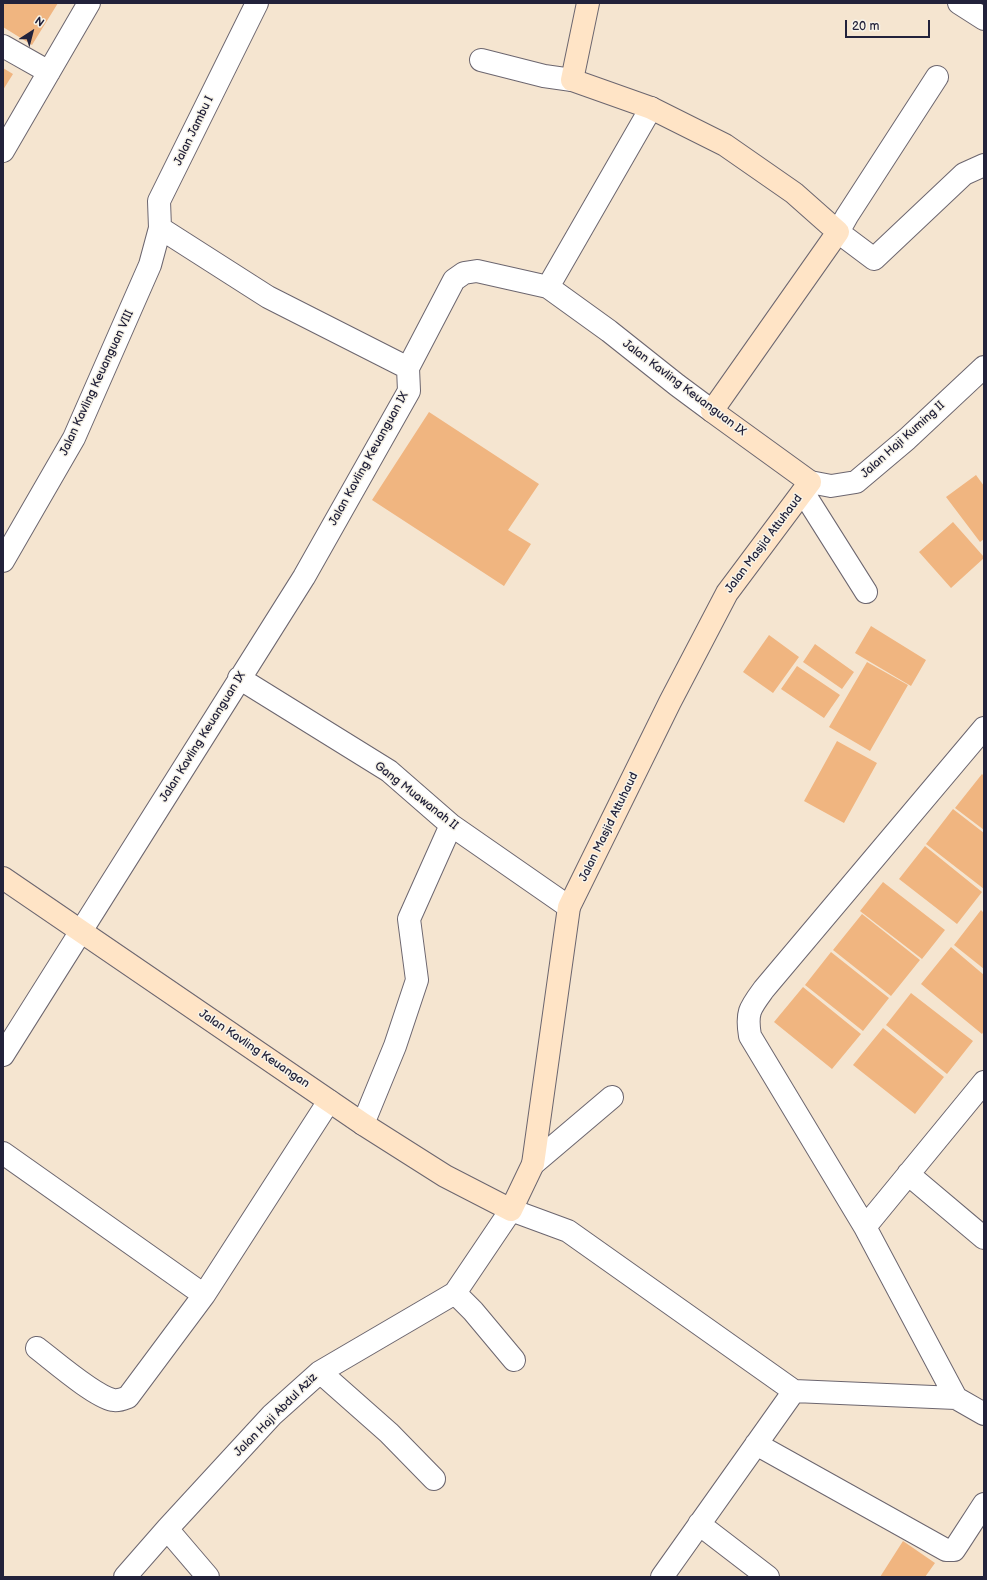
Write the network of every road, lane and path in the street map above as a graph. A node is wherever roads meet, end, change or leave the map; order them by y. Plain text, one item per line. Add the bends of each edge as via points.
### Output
1 (89, 3) edge
2 (257, 3) edge
3 (588, 3) edge
4 (959, 3) edge
5 (984, 19) edge
6 (3, 46) edge
7 (481, 60) dead end
8 (49, 72) junction
9 (937, 77) dead end
10 (572, 80) junction
11 (651, 108) junction
12 (3, 151) edge
13 (984, 165) edge
14 (160, 228) junction
15 (838, 232) junction
16 (150, 265) joint
17 (548, 287) junction
18 (984, 367) edge
19 (408, 368) junction
20 (712, 411) junction
21 (807, 487) junction
22 (3, 561) edge
23 (866, 592) dead end
24 (239, 678) junction
25 (984, 728) edge
26 (451, 824) junction
27 (3, 878) edge
28 (569, 907) junction
29 (81, 932) junction
30 (3, 1056) edge
31 (984, 1082) edge
32 (612, 1097) dead end
33 (329, 1101) junction
34 (363, 1124) junction
35 (3, 1153) edge
36 (533, 1164) junction
37 (908, 1174) junction
38 (511, 1210) junction
39 (864, 1227) junction
40 (984, 1238) edge
41 (455, 1293) junction
42 (204, 1295) junction
43 (37, 1348) dead end
44 (514, 1360) dead end
45 (320, 1372) junction
46 (794, 1391) junction
47 (956, 1398) junction
48 (984, 1414) edge
49 (756, 1444) junction
50 (434, 1478) dead end
51 (984, 1504) edge
52 (699, 1524) junction
53 (167, 1529) junction
54 (125, 1577) edge
55 (208, 1577) edge
56 (662, 1577) edge
57 (768, 1577) edge

1 - 8 street
2 - 14 street, Jalan Jambu I via 159,201
3 - 10 street
4 - 5 street
6 - 8 street
7 - 10 street via 544,76
8 - 12 street
9 - 15 street
10 - 11 street
11 - 15 street via 725,145 794,193
11 - 17 street
13 - 15 street via 964,174 874,259
14 - 16 street, Jalan Jambu I
14 - 19 street via 268,297
15 - 20 street
16 - 22 street, Jalan Kavling Keuanguan VIII via 74,438
17 - 19 street, Jalan Kavling Keuanguan IX via 477,271 464,273 454,280
17 - 20 street, Jalan Kavling Keuanguan IX
18 - 21 street, Jalan Haji Kuming II via 907,439 856,482
19 - 24 street, Jalan Kavling Keuanguan IX via 409,391 304,577
20 - 21 street, Jalan Kavling Keuanguan IX
21 - 23 street
21 - 28 street, Jalan Masjid Attuhaud via 727,593
24 - 26 street, Gang Muawanah II via 389,772
24 - 29 street, Jalan Kavling Keuanguan IX
25 - 39 street via 750,1007 750,1036
26 - 28 street, Gang Muawanah II
26 - 34 street via 409,919 417,980 395,1046
27 - 29 street, Jalan Kavling Keuangan
28 - 36 street, Jalan Masjid Attuhaud
29 - 30 street
29 - 33 street, Jalan Kavling Keuangan
31 - 37 street
32 - 36 street
33 - 34 street, Jalan Kavling Keuangan
33 - 42 street
34 - 38 street, Jalan Kavling Keuangan via 445,1176
35 - 42 street
36 - 38 street, Jalan Masjid Attuhaud
37 - 39 street
37 - 40 street
38 - 41 street, Jalan Haji Abdul Aziz
38 - 46 street via 568,1231
39 - 47 street
41 - 44 street
41 - 45 street, Jalan Haji Abdul Aziz
42 - 43 street via 132,1393 123,1399 112,1400 102,1395
45 - 50 street via 389,1433
45 - 53 street, Jalan Haji Abdul Aziz via 272,1415
46 - 47 street
46 - 49 street
47 - 48 street
49 - 51 street via 946,1550 954,1550
49 - 52 street
52 - 56 street
52 - 57 street
53 - 54 street, Jalan Haji Abdul Aziz
53 - 55 street

